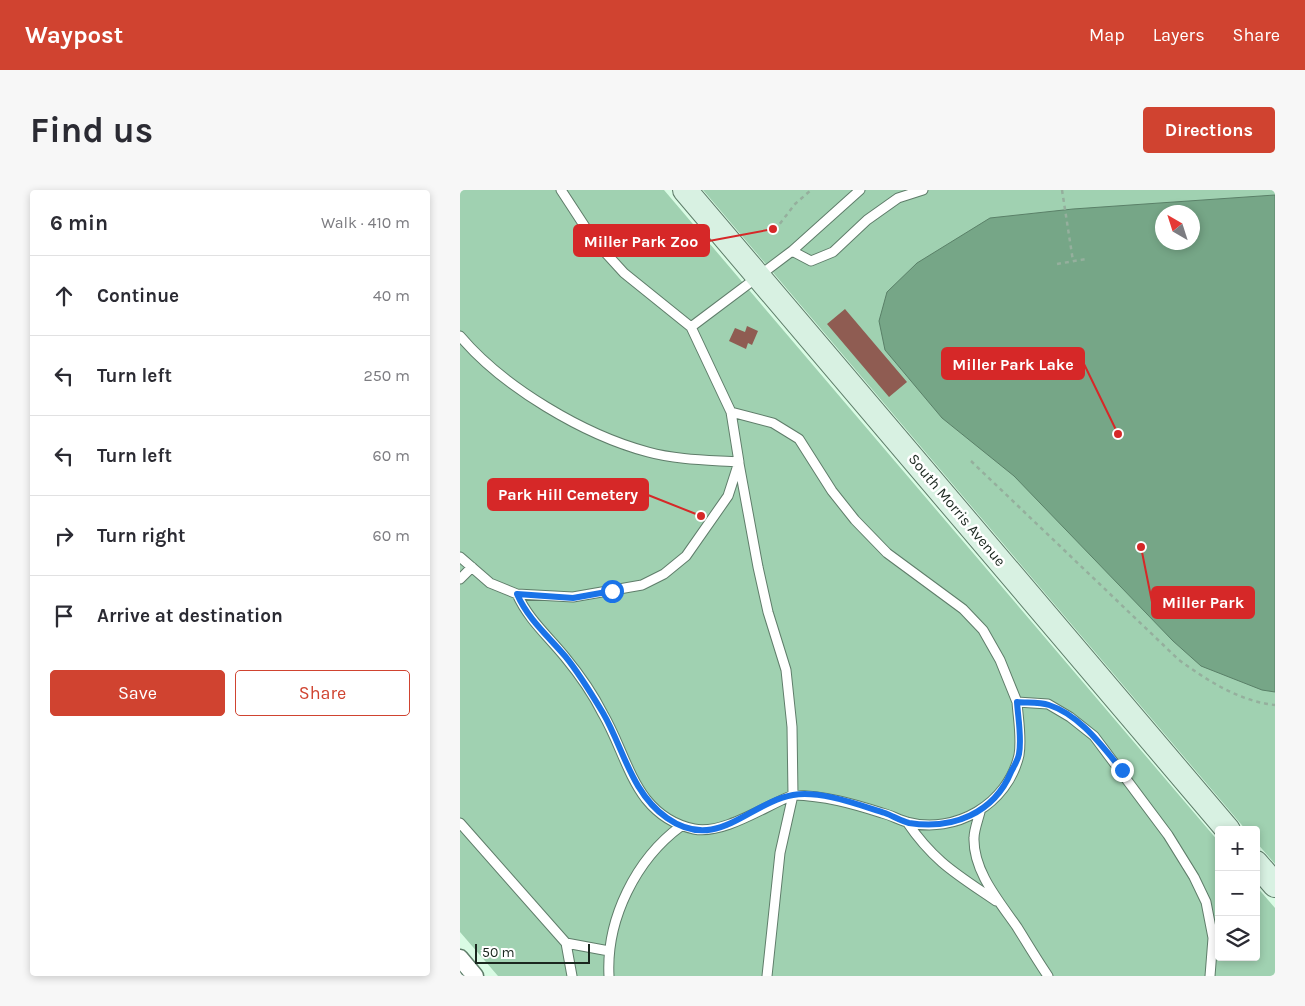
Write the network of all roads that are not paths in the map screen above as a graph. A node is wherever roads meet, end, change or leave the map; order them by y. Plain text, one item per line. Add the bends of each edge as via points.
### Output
1 (561, 190) edge
2 (685, 190) edge
3 (860, 190) edge
4 (923, 190) edge
5 (792, 251) junction
6 (759, 277) junction
7 (691, 327) junction
8 (460, 336) edge
9 (460, 342) edge
10 (474, 352) junction
11 (731, 412) junction
12 (739, 460) junction
13 (460, 557) edge
14 (472, 567) junction
15 (460, 579) edge
16 (517, 594) junction
17 (1017, 702) junction
18 (793, 795) junction
19 (980, 812) junction
20 (907, 822) junction
21 (460, 823) edge
22 (681, 826) junction
23 (1225, 826) edge
24 (1260, 867) edge
25 (1275, 885) edge
26 (997, 902) junction
27 (566, 943) junction
28 (609, 951) junction
29 (460, 958) edge
30 (475, 976) edge
31 (572, 976) edge
32 (609, 976) edge
33 (767, 976) edge
34 (1048, 976) edge
35 (1210, 976) edge

1 - 7 lane via 592,239 624,273
2 - 6 main road, South Morris Avenue
3 - 5 lane
4 - 5 lane via 898,198 833,252 810,261
5 - 6 lane
6 - 7 lane
6 - 23 main road, South Morris Avenue
7 - 11 lane
8 - 10 lane
9 - 10 lane
10 - 12 lane via 555,412 602,437 649,452 695,460
11 - 12 lane
11 - 17 lane via 773,423 799,439 832,492 887,553 963,609 983,630 1000,660
12 - 16 lane via 728,496 686,556 664,574 642,585 573,598
12 - 18 lane via 768,612 786,670 792,727
13 - 14 lane
14 - 15 lane
14 - 16 lane via 490,582
16 - 22 lane via 525,612 566,658 604,714 646,799 666,818
17 - 19 lane via 1019,755 1007,782
17 - 35 lane via 1048,704 1094,736 1168,835 1206,902 1213,938
18 - 20 lane via 826,796
18 - 22 lane via 729,824 706,830
18 - 33 lane via 780,853
19 - 20 lane via 958,821 932,825
19 - 26 lane via 974,850
20 - 26 lane via 932,854 954,874
21 - 27 lane
22 - 28 lane via 666,836 632,880
24 - 25 main road
26 - 34 lane
27 - 28 lane
27 - 31 lane
28 - 32 lane
29 - 30 street

